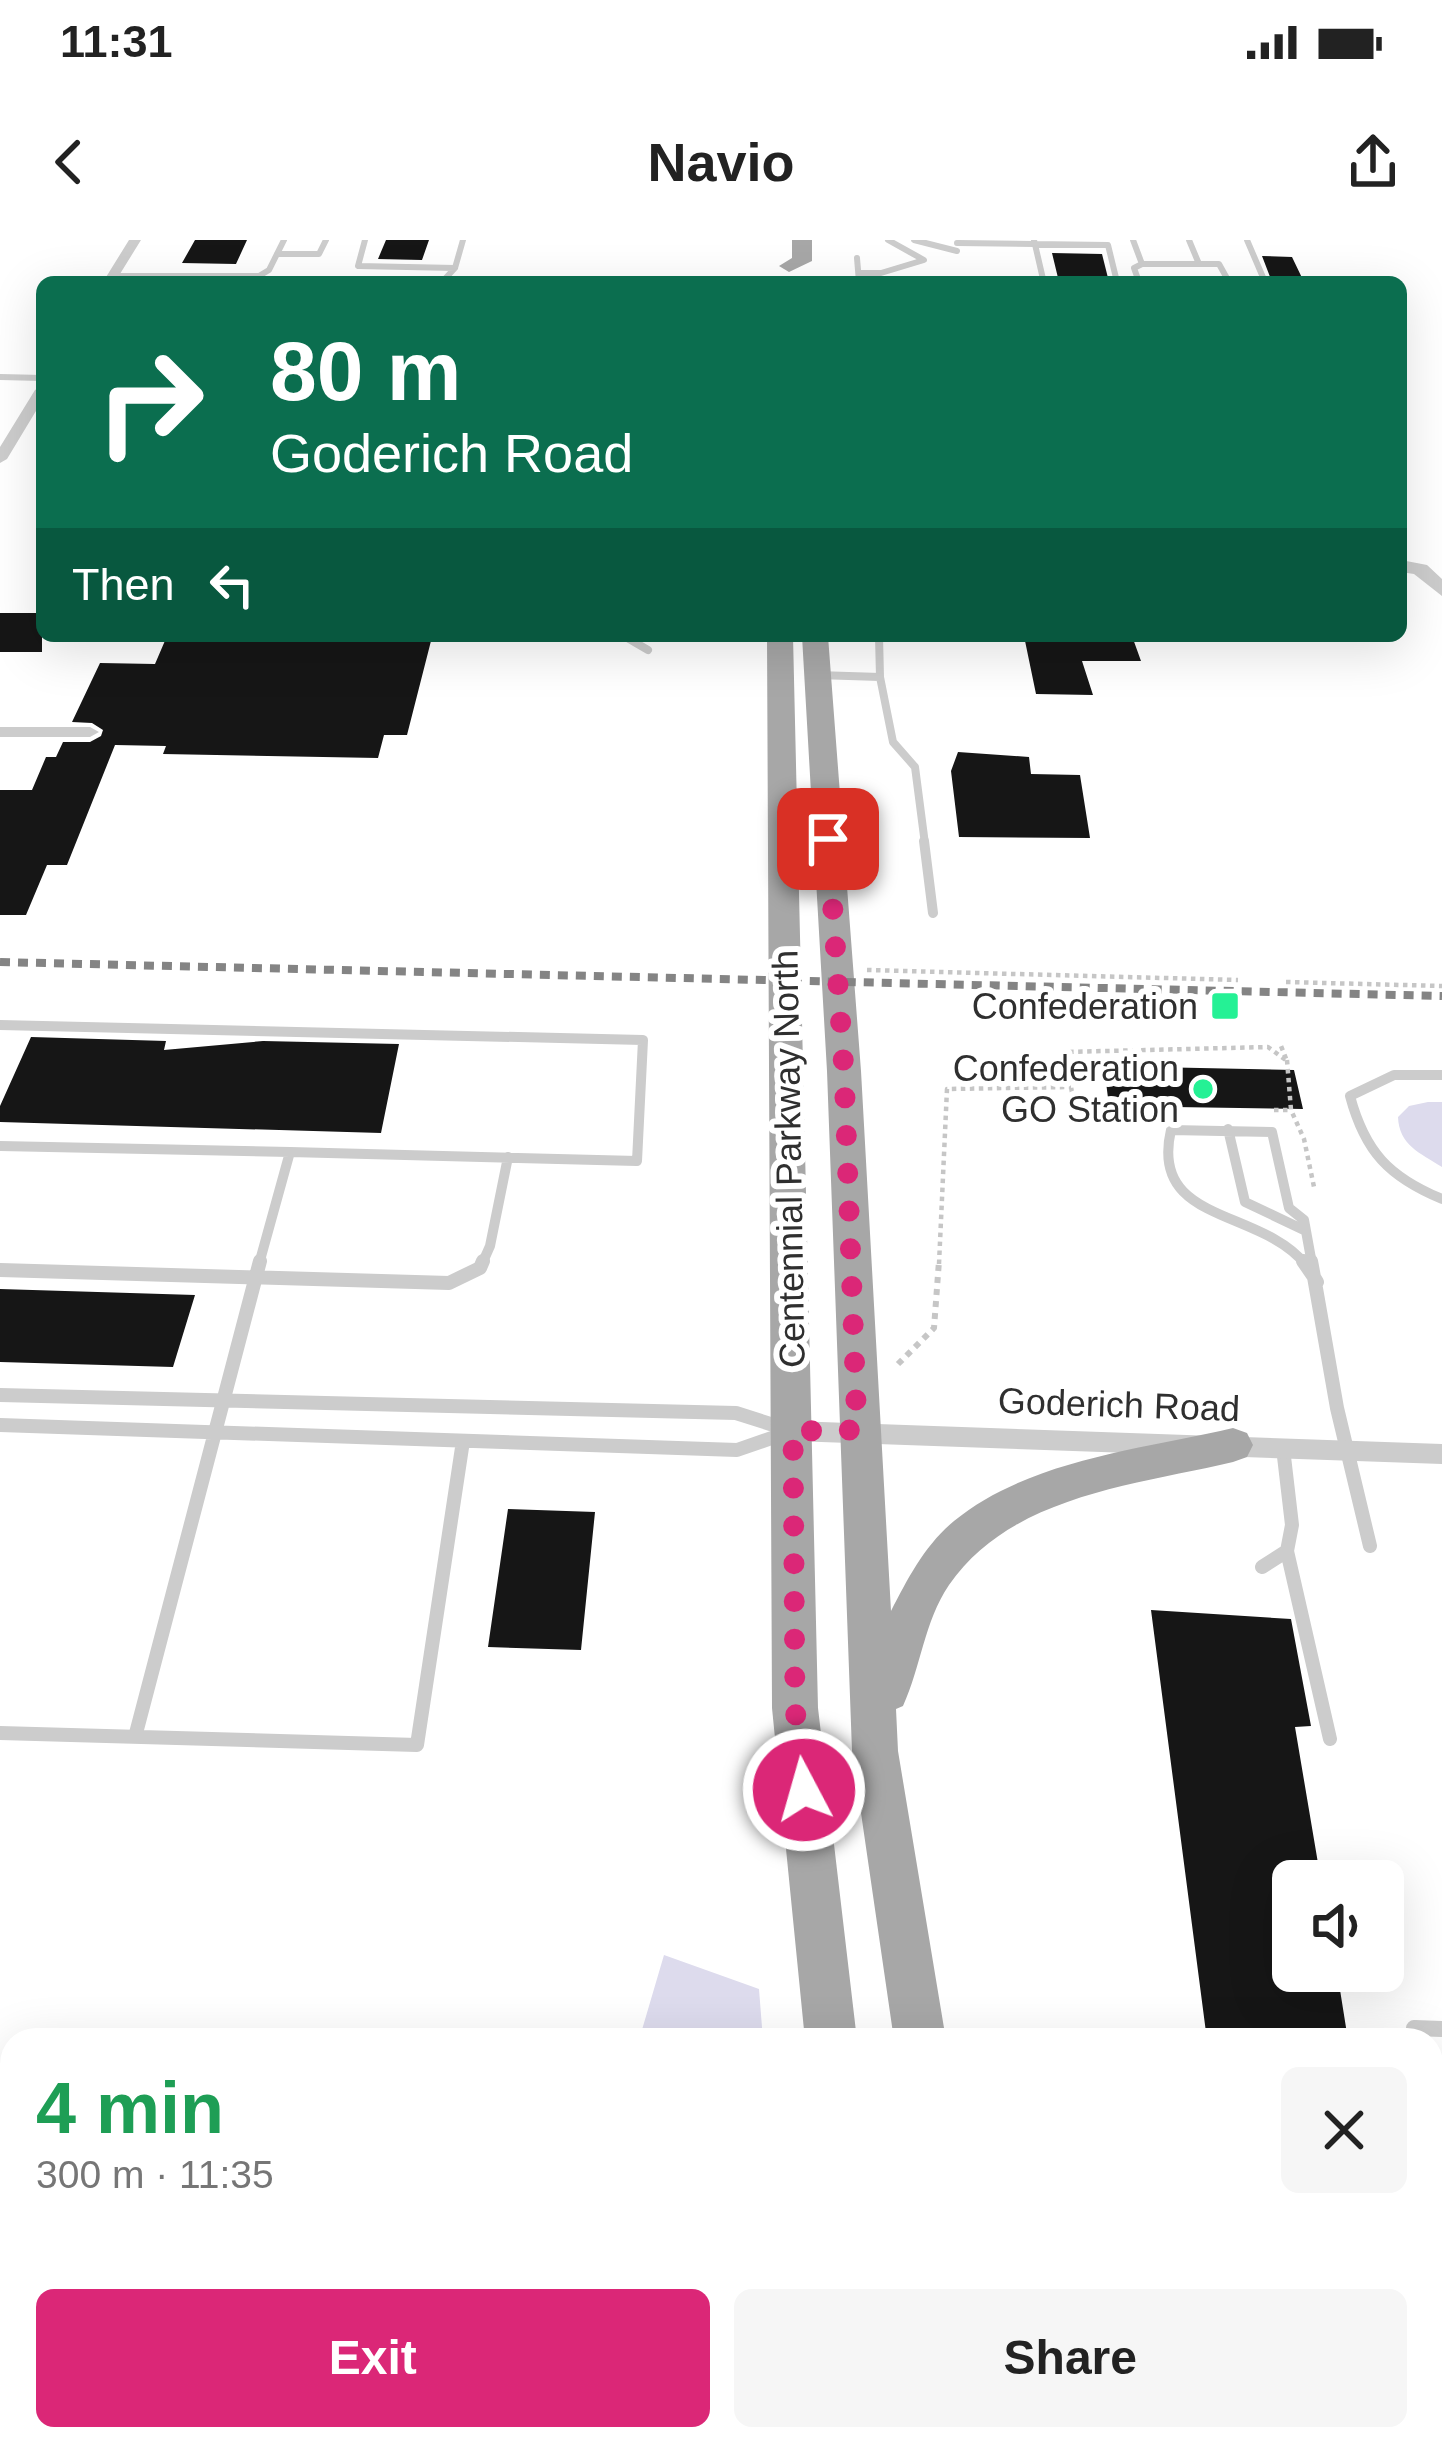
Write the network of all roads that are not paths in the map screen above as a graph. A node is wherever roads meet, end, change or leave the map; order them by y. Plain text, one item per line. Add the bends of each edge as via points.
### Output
1 (135, 240) edge
2 (284, 240) edge
3 (326, 240) edge
4 (365, 240) edge
5 (463, 240) edge
6 (802, 240) edge
7 (888, 240) edge
8 (914, 240) edge
9 (1133, 240) edge
10 (1189, 240) edge
11 (1246, 240) edge
12 (1034, 242) edge
13 (957, 245) edge
14 (278, 254) junction
15 (857, 259) dead end
16 (1142, 264) junction
17 (1199, 264) junction
18 (784, 267) edge
19 (455, 268) junction
20 (113, 276) edge
21 (259, 276) edge
22 (448, 276) edge
23 (859, 276) edge
24 (868, 276) edge
25 (961, 276) edge
26 (1042, 276) edge
27 (1116, 276) edge
28 (1137, 276) edge
29 (1226, 276) edge
30 (1262, 276) edge
31 (0, 377) edge
32 (36, 378) edge
33 (36, 400) edge
34 (0, 459) edge
35 (1411, 568) edge
36 (1442, 590) edge
37 (634, 642) edge
38 (781, 642) edge
39 (879, 642) edge
40 (648, 650) dead end
41 (816, 656) edge
42 (880, 676) junction
43 (0, 732) edge
44 (90, 732) dead end
45 (933, 913) dead end
46 (0, 1025) edge
47 (1442, 1075) edge
48 (1228, 1129) junction
49 (0, 1146) edge
50 (290, 1152) junction
51 (508, 1157) junction
52 (1442, 1199) edge
53 (1306, 1231) junction
54 (0, 1270) edge
55 (255, 1274) junction
56 (1317, 1282) junction
57 (0, 1395) edge
58 (221, 1400) junction
59 (0, 1426) edge
60 (857, 1430) junction
61 (793, 1431) junction
62 (212, 1432) junction
63 (464, 1441) junction
64 (1233, 1445) junction
65 (1283, 1448) junction
66 (1348, 1452) junction
67 (1442, 1454) edge
68 (1370, 1546) dead end
69 (1287, 1551) junction
70 (1262, 1568) dead end
71 (0, 1733) edge
72 (135, 1737) junction
73 (1330, 1739) dead end
74 (875, 1751) junction
75 (830, 2028) edge
76 (918, 2028) edge

1 - 20 street
2 - 14 lane
3 - 14 lane via 319,254
4 - 19 lane via 358,266
5 - 19 lane
6 - 18 main road via 802,261
7 - 24 lane via 924,260
8 - 13 lane
9 - 16 lane
10 - 17 lane
11 - 30 lane
12 - 13 lane
12 - 26 lane
12 - 27 lane via 1108,245
13 - 25 lane
14 - 21 lane
15 - 23 lane
16 - 17 lane
16 - 28 lane
17 - 29 lane via 1219,264
19 - 22 lane
31 - 32 lane
33 - 34 street
35 - 36 street
37 - 40 lane
38 - 61 main road, Centennial Parkway North
39 - 42 lane
41 - 42 lane
41 - 60 main road, Centennial Parkway North via 844,1071
42 - 45 lane via 893,742 915,767
43 - 44 street
46 - 51 lane via 643,1040 637,1161
47 - 52 lane via 1376,1078 1350,1096 1376,1166
48 - 53 lane via 1245,1202
48 - 53 lane via 1272,1132 1289,1208
48 - 56 lane via 1171,1130 1174,1182 1202,1210 1266,1230 1298,1251
49 - 50 lane
50 - 51 lane
50 - 55 lane
51 - 55 lane via 480,1268 449,1283
53 - 56 lane
54 - 55 lane
55 - 58 lane
56 - 66 lane
57 - 58 lane
58 - 61 lane via 736,1413
58 - 62 lane
59 - 62 lane
60 - 61 street, Goderich Road
60 - 64 street, Goderich Road
60 - 74 main road, Centennial Parkway North
61 - 63 lane via 737,1450
61 - 75 main road, Centennial Parkway North via 795,1708
62 - 63 lane
62 - 72 lane
63 - 72 lane via 417,1745
64 - 65 street, Goderich Road
64 - 74 main road via 1018,1500 972,1527 921,1585
65 - 66 street, Goderich Road
65 - 69 lane via 1292,1525
66 - 67 street, Goderich Road
66 - 68 lane
69 - 70 lane
69 - 73 lane
71 - 72 lane
74 - 76 main road, Centennial Parkway North

